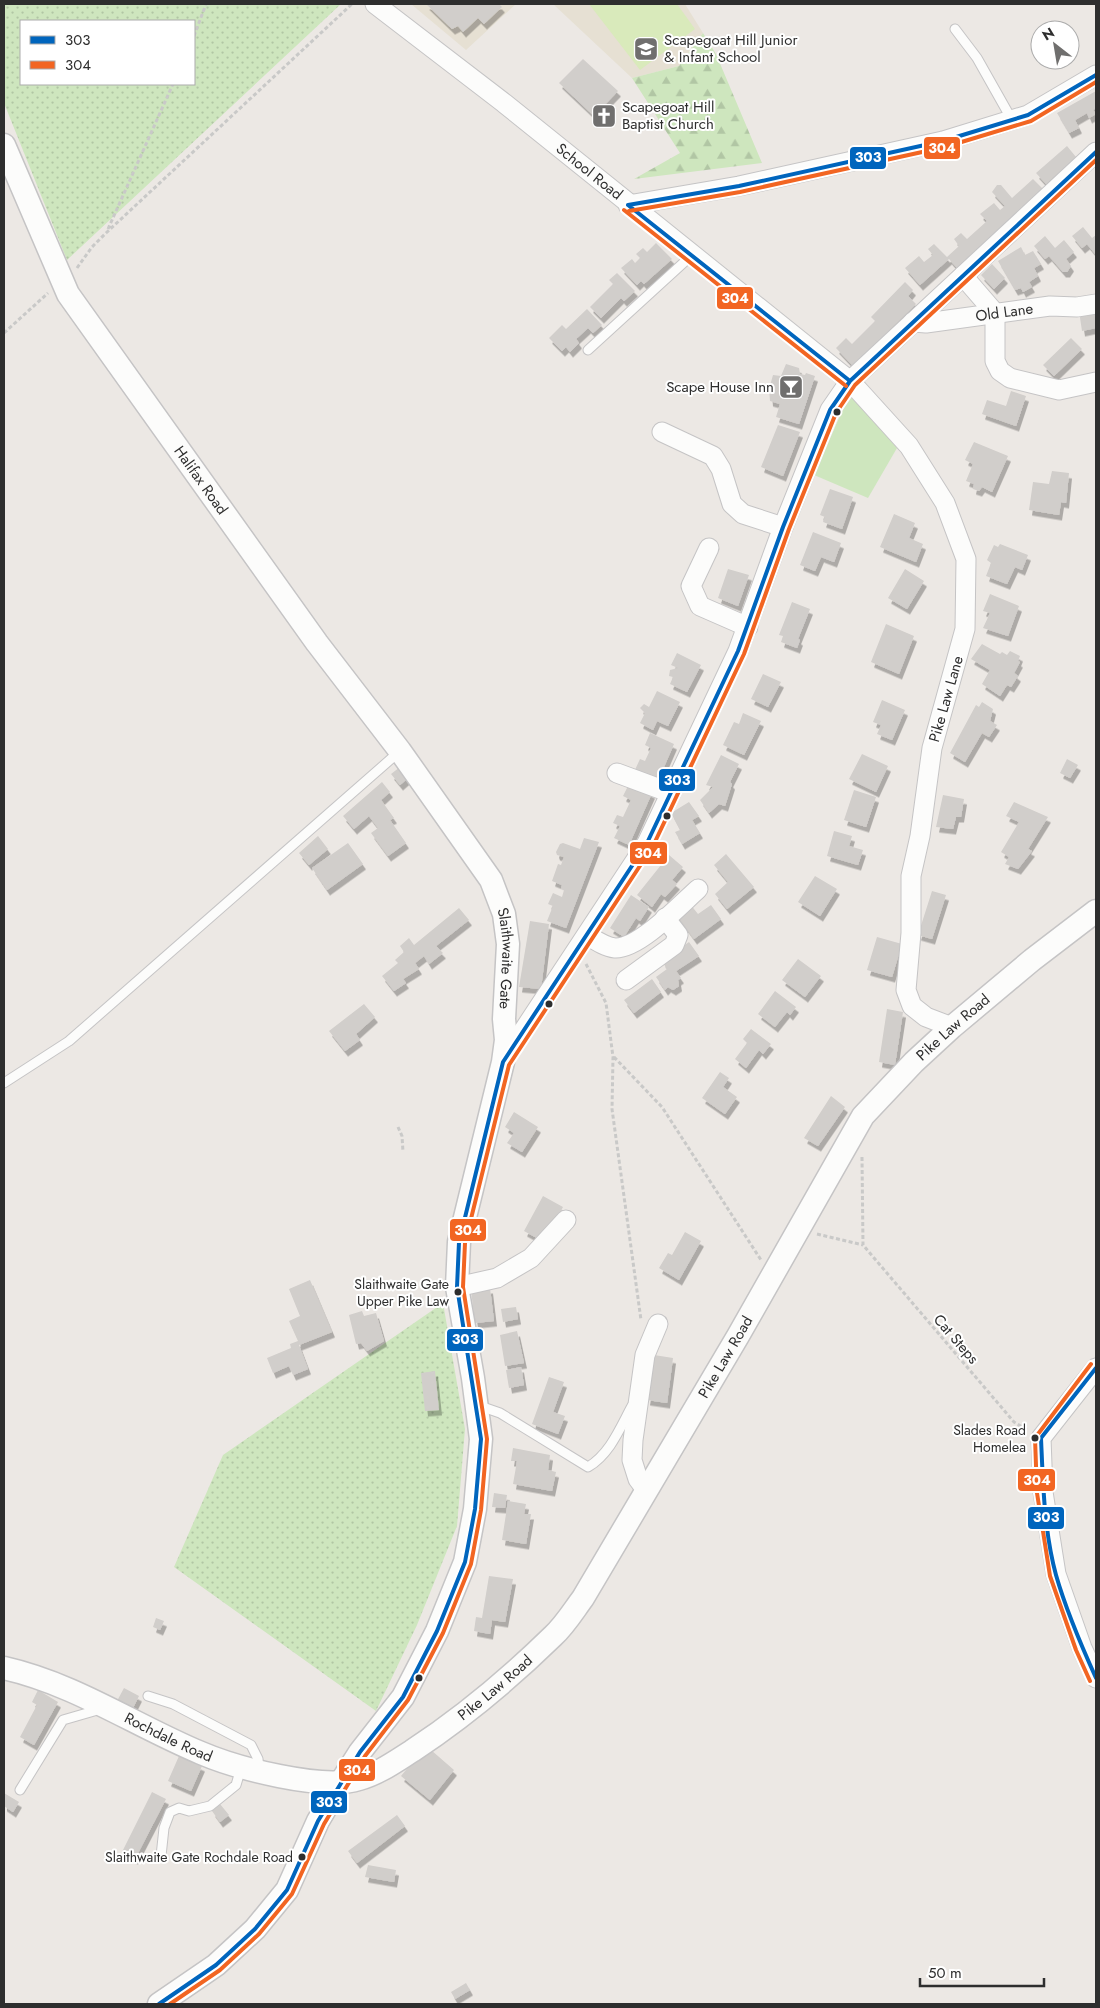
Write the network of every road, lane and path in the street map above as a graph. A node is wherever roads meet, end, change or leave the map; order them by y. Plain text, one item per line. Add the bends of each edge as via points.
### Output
1 (206, 4) edge
2 (352, 4) edge
3 (375, 4) edge
4 (956, 29) dead end
5 (195, 33) edge
6 (1096, 75) edge
7 (173, 85) edge
8 (1012, 120) junction
9 (4, 144) edge
10 (1096, 152) edge
11 (628, 205) junction
12 (106, 232) junction
13 (692, 255) junction
14 (963, 276) junction
15 (63, 284) junction
16 (1096, 304) edge
17 (995, 313) junction
18 (913, 322) junction
19 (4, 333) edge
20 (588, 350) dead end
21 (850, 380) junction
22 (1096, 382) edge
23 (662, 432) dead end
24 (782, 527) junction
25 (709, 548) dead end
26 (748, 627) junction
27 (400, 751) junction
28 (617, 773) dead end
29 (672, 793) junction
30 (431, 796) joint
31 (698, 889) dead end
32 (1096, 911) edge
33 (665, 918) junction
34 (582, 941) junction
35 (626, 980) dead end
36 (952, 1027) junction
37 (613, 1057) junction
38 (503, 1062) junction
39 (4, 1083) edge
40 (398, 1127) dead end
41 (403, 1152) dead end
42 (862, 1152) dead end
43 (566, 1220) dead end
44 (797, 1229) junction
45 (863, 1245) junction
46 (771, 1275) junction
47 (457, 1287) junction
48 (650, 1325) joint
49 (1096, 1368) edge
50 (639, 1392) junction
51 (477, 1405) junction
52 (1041, 1438) junction
53 (647, 1491) junction
54 (4, 1668) edge
55 (1096, 1678) edge
56 (148, 1696) dead end
57 (106, 1708) junction
58 (250, 1770) junction
59 (341, 1782) junction
60 (20, 1790) dead end
61 (161, 1856) dead end
62 (159, 2004) edge

1 - 5 path
2 - 12 path
3 - 11 street, School Road via 504,103
4 - 8 lane
6 - 8 street via 1028,115
7 - 12 path
8 - 11 street via 943,141 759,182
9 - 15 street, Halifax Road
10 - 14 street
11 - 13 street, School Road
12 - 15 path
13 - 20 lane
13 - 21 street, School Road
14 - 17 street
14 - 18 street
15 - 19 path
15 - 27 street, Halifax Road via 132,386 317,643
16 - 17 street, Old Lane
17 - 18 street, Old Lane via 926,324
17 - 22 street via 995,361 1000,371 1010,378 1059,390
18 - 21 street
21 - 24 street via 830,410
21 - 36 street, Pike Law Lane via 909,446 945,503 966,559 965,629 932,748 911,876 906,990 912,1006 926,1017
23 - 24 street via 713,456 721,469 732,504 743,514
24 - 26 street
25 - 26 street via 691,586 700,606
26 - 29 street
27 - 30 street, Halifax Road
27 - 39 lane via 69,1041
28 - 29 street
29 - 34 street via 647,843
30 - 38 street, Slaithwaite Gate via 491,880 504,914 508,944
31 - 33 street
32 - 36 street, Pike Law Road
33 - 34 street via 636,943 616,948
33 - 35 street via 678,935 674,945
34 - 37 path via 606,1003
34 - 38 street
36 - 44 street, Pike Law Road via 863,1116
37 - 46 path via 662,1107
37 - 48 path via 612,1108
38 - 47 street, Slaithwaite Gate via 459,1242
40 - 41 path
42 - 45 path
43 - 47 street via 531,1258 497,1278
44 - 45 path
44 - 46 street, Pike Law Road
45 - 52 path, Cat Steps via 1014,1422
46 - 53 street, Pike Law Road
47 - 51 street, Slaithwaite Gate
48 - 50 street
49 - 52 street
50 - 51 lane via 615,1438 599,1461 588,1467 500,1413
50 - 53 street via 632,1460 638,1479
51 - 59 street, Slaithwaite Gate via 481,1439 475,1509 465,1562 437,1631 403,1697
52 - 55 street via 1042,1492 1056,1574
53 - 59 street, Pike Law Road via 583,1598 554,1635 441,1732 389,1766 359,1780
54 - 57 street, Rochdale Road via 33,1674 74,1690
56 - 58 lane via 173,1704 250,1746 258,1759
57 - 58 street, Rochdale Road via 202,1753
57 - 60 lane via 63,1720
58 - 59 street, Rochdale Road
58 - 61 lane via 210,1806 189,1810 179,1808 170,1812 164,1828
59 - 62 street, Slaithwaite Gate via 318,1822 287,1890 255,1929 216,1966

